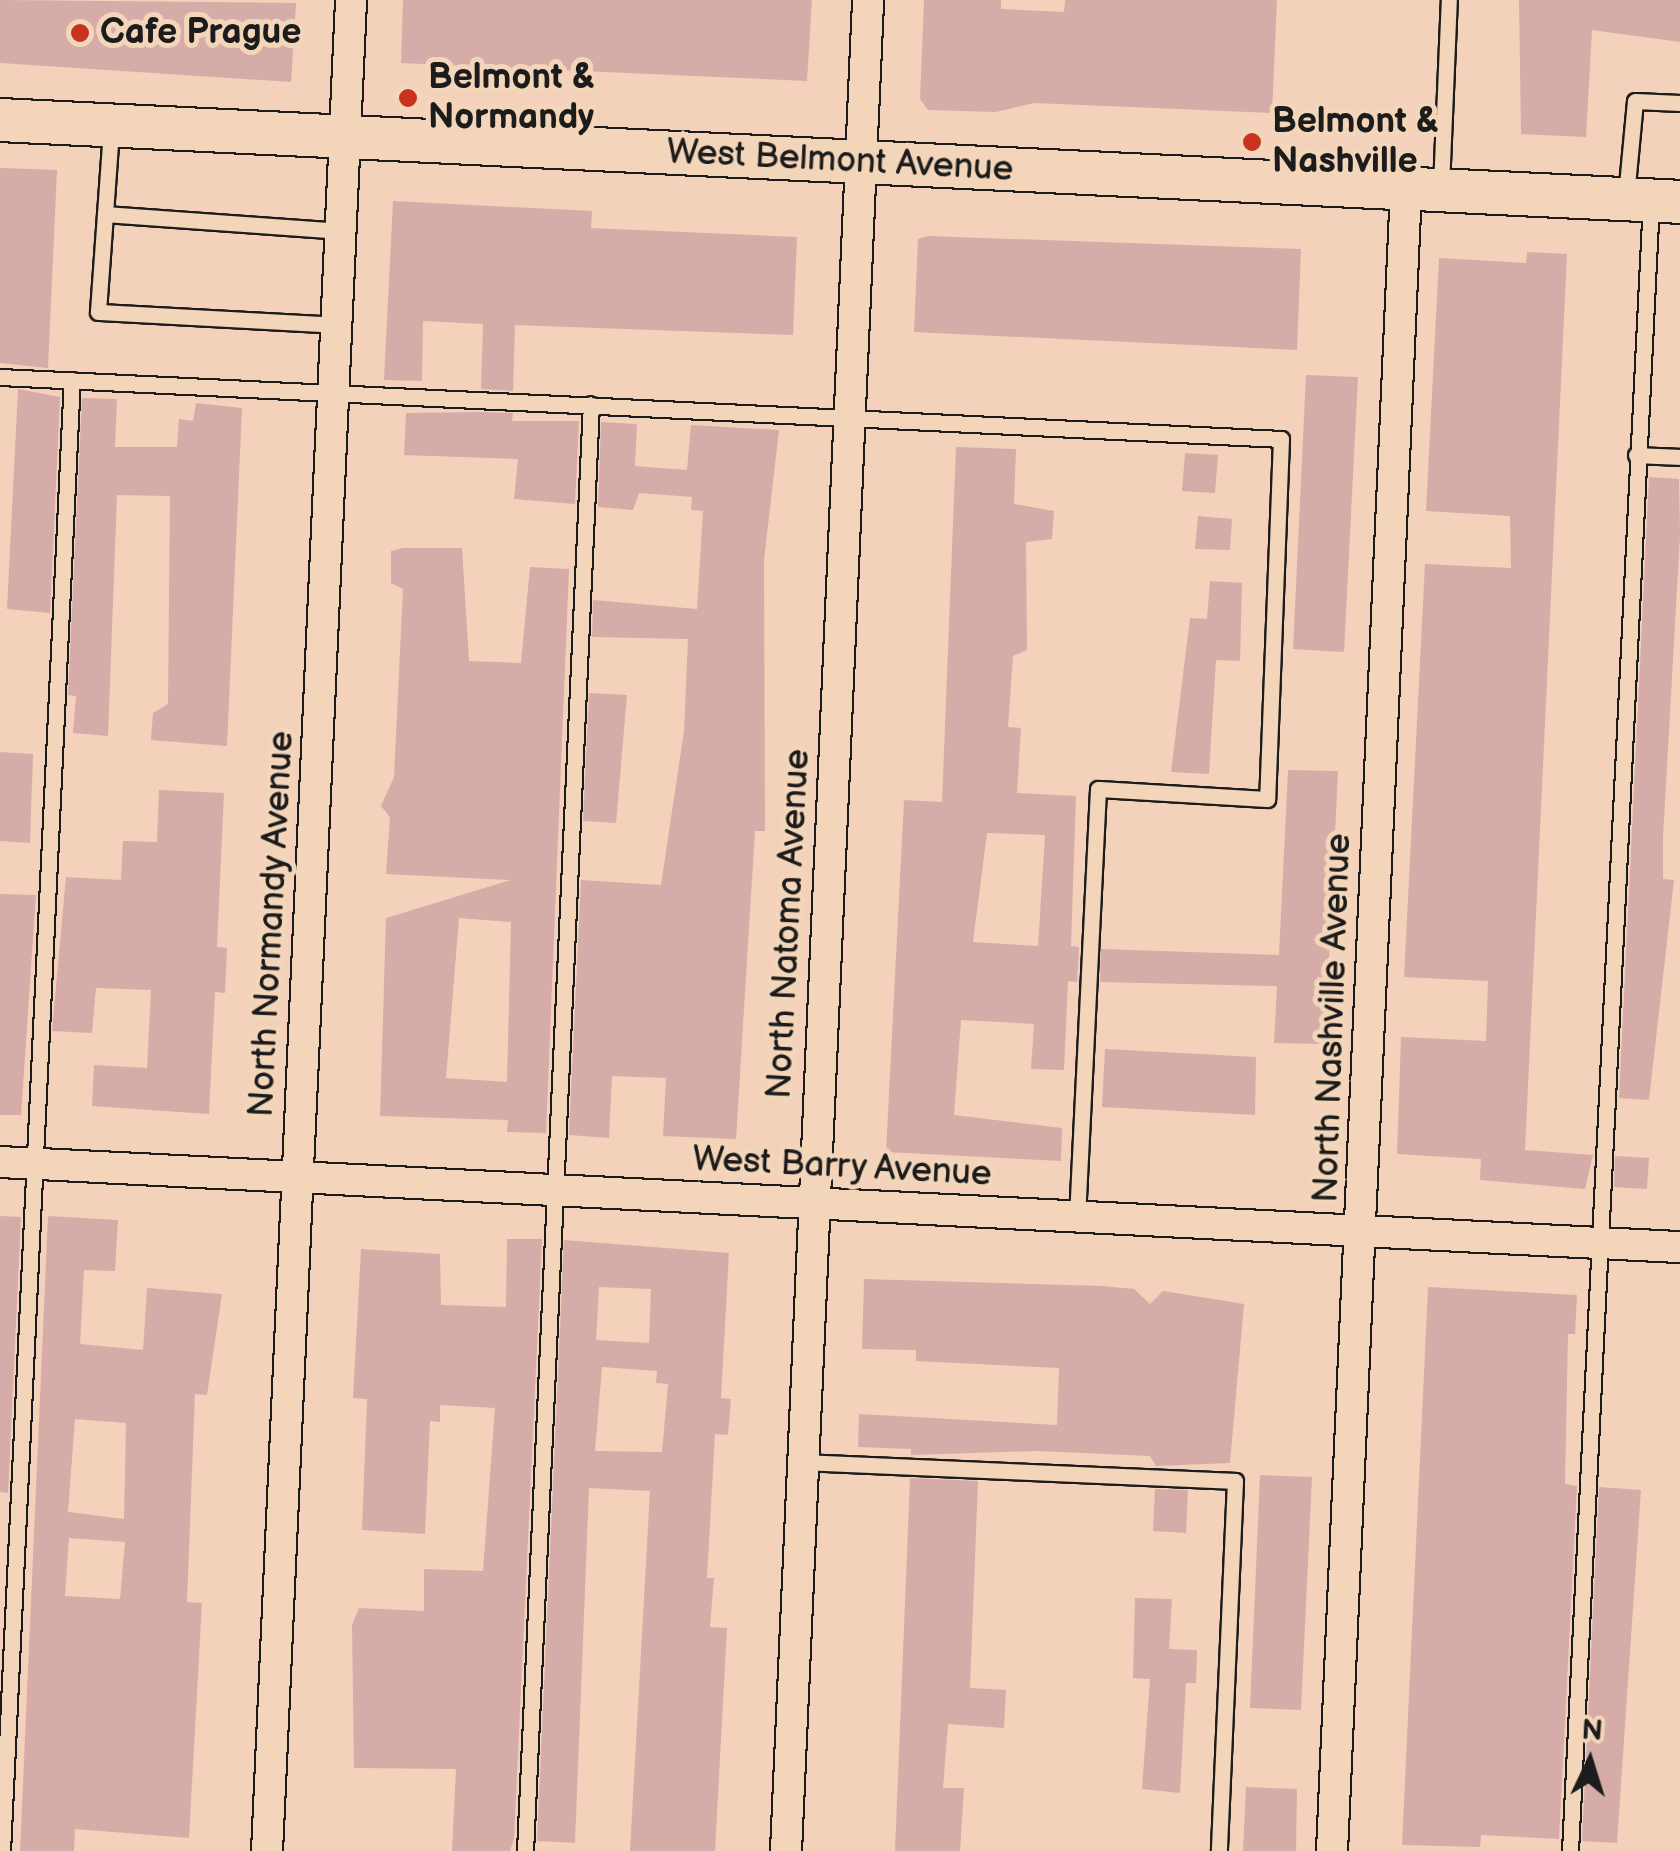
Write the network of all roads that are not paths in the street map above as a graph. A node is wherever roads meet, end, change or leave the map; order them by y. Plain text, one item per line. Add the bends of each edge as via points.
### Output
1 (351, 0) edge
2 (868, 0) edge
3 (1449, 0) edge
4 (1680, 103) edge
5 (0, 120) edge
6 (111, 126) junction
7 (346, 137) junction
8 (861, 162) junction
9 (1423, 190) junction
10 (1652, 201) edge
11 (105, 214) junction
12 (341, 231) junction
13 (337, 325) junction
14 (0, 377) edge
15 (72, 380) junction
16 (334, 393) junction
17 (591, 405) junction
18 (850, 418) junction
19 (1636, 455) junction
20 (1680, 457) edge
21 (0, 1162) edge
22 (33, 1164) junction
23 (297, 1176) junction
24 (554, 1190) junction
25 (814, 1203) junction
26 (1078, 1217) junction
27 (1361, 1232) junction
28 (1599, 1243) junction
29 (1680, 1247) edge
30 (803, 1462) junction
31 (2, 1851) edge
32 (266, 1851) edge
33 (525, 1851) edge
34 (786, 1851) edge
35 (1219, 1851) edge
36 (1332, 1851) edge
37 (1570, 1851) edge

1 - 7 street, North Normandy Avenue
2 - 8 street, North Natoma Avenue
3 - 9 lane
4 - 10 lane via 1635,101
5 - 6 main road, West Belmont Avenue
6 - 7 main road, West Belmont Avenue
6 - 11 lane
7 - 8 main road, West Belmont Avenue
7 - 12 street, North Normandy Avenue
8 - 9 main road, West Belmont Avenue
8 - 18 street, North Natoma Avenue
9 - 10 main road, West Belmont Avenue
9 - 27 street, North Nashville Avenue
10 - 19 lane
11 - 12 lane
11 - 13 lane via 98,312
12 - 13 street, North Normandy Avenue
13 - 16 street, North Normandy Avenue
14 - 15 lane
15 - 16 lane
15 - 22 lane
16 - 17 lane
16 - 23 street, North Normandy Avenue
17 - 18 lane
17 - 24 lane
18 - 25 street, North Natoma Avenue
18 - 26 lane via 1281,439 1267,800 1098,789
19 - 20 lane
19 - 28 lane
21 - 22 street, West Barry Avenue
22 - 23 street, West Barry Avenue
22 - 31 lane
23 - 24 street, West Barry Avenue
23 - 32 street, North Normandy Avenue
24 - 25 street, West Barry Avenue
24 - 33 lane
25 - 26 street, West Barry Avenue
25 - 30 street, North Natoma Avenue
26 - 27 street, West Barry Avenue
27 - 28 street, West Barry Avenue
27 - 36 street, North Nashville Avenue
28 - 29 street, West Barry Avenue
28 - 37 lane
30 - 34 street, North Natoma Avenue
30 - 35 lane via 1235,1482

